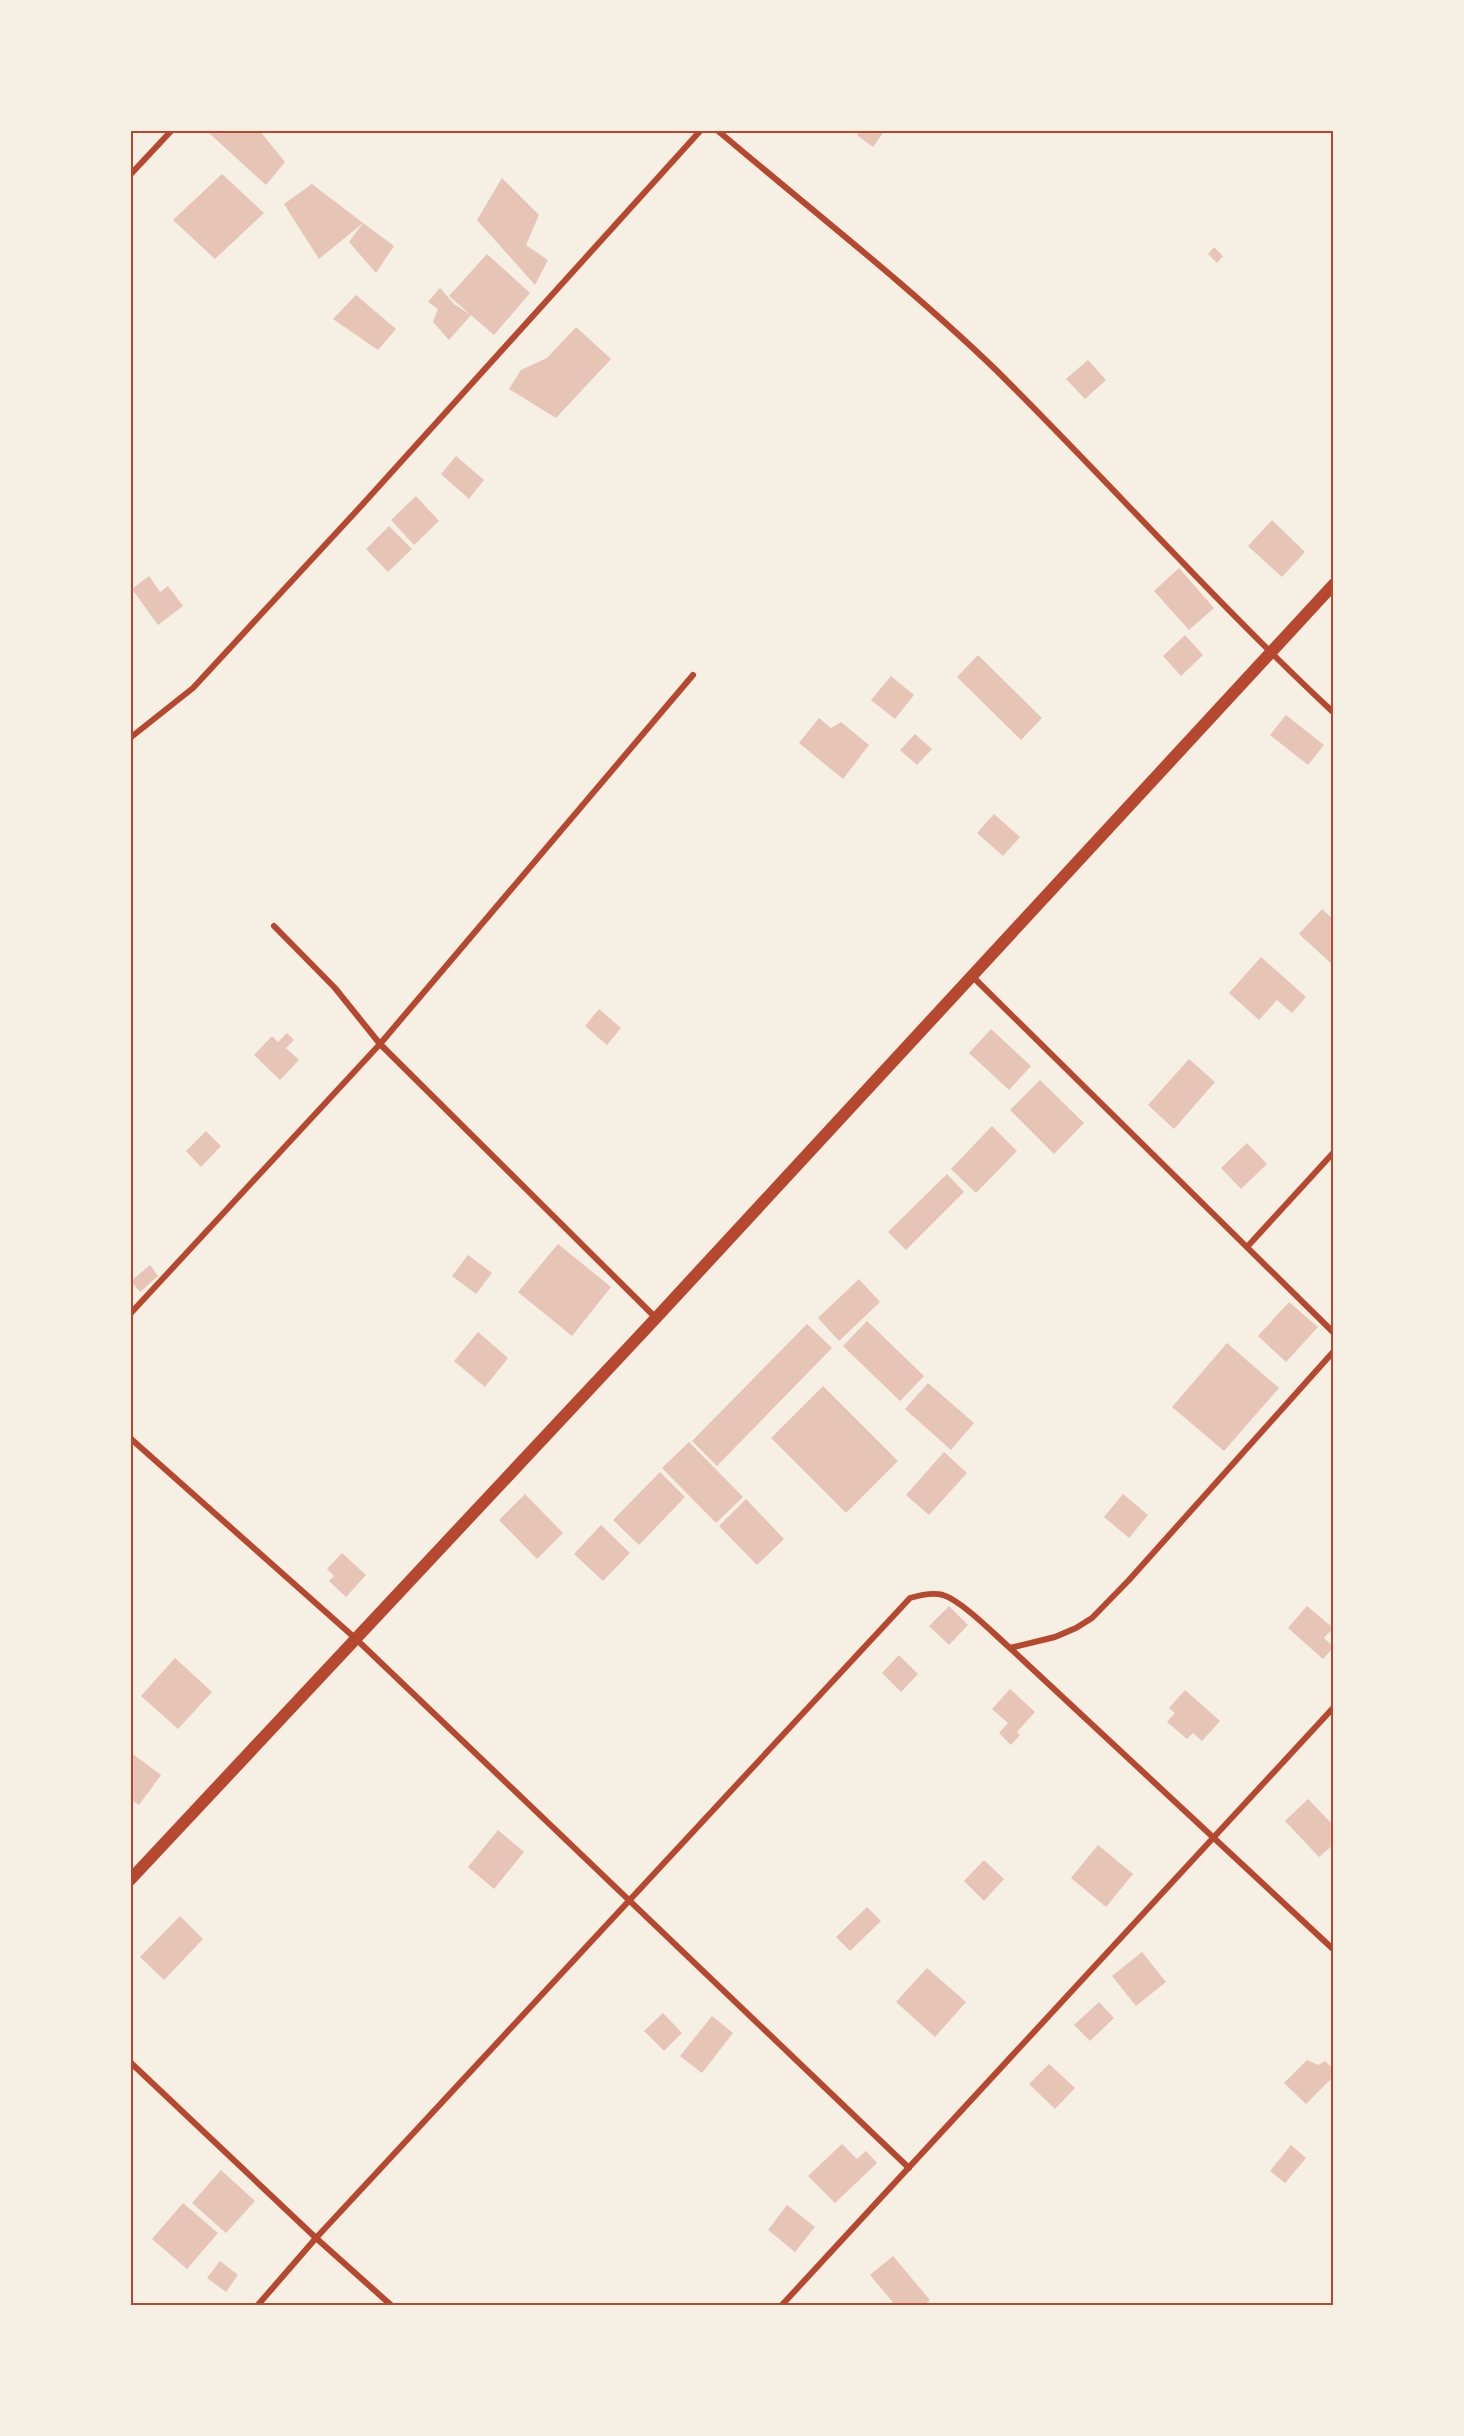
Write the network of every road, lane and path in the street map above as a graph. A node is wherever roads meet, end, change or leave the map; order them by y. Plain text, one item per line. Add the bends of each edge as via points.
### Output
1 (172, 130) edge
2 (701, 130) edge
3 (717, 130) edge
4 (130, 175) edge
5 (1334, 584) edge
6 (1269, 652) junction
7 (693, 675) dead end
8 (1334, 713) edge
9 (130, 738) edge
10 (274, 926) dead end
11 (971, 975) junction
12 (380, 1044) junction
13 (1334, 1152) edge
14 (1247, 1247) junction
15 (130, 1314) edge
16 (656, 1318) junction
17 (1334, 1333) edge
18 (1334, 1351) edge
19 (130, 1438) edge
20 (356, 1638) junction
21 (1010, 1648) junction
22 (1334, 1707) edge
23 (1213, 1836) junction
24 (130, 1880) edge
25 (629, 1900) junction
26 (1334, 1950) edge
27 (130, 2062) edge
28 (909, 2168) junction
29 (316, 2238) junction
30 (257, 2306) edge
31 (392, 2306) edge
32 (781, 2306) edge

1 - 4 street
2 - 9 street via 193,688
3 - 6 street via 994,369
5 - 6 main road
6 - 8 street
6 - 11 main road
7 - 12 street
10 - 12 street via 335,988
11 - 14 street
11 - 16 main road
12 - 15 street
12 - 16 street
13 - 14 street
14 - 17 street
16 - 20 main road
18 - 21 street via 1092,1618 1055,1637
19 - 20 street
20 - 24 main road
20 - 25 street
21 - 23 street
21 - 25 street via 942,1594 910,1598
22 - 23 street
23 - 26 street
23 - 28 street
25 - 28 street
25 - 29 street
27 - 29 street
28 - 32 street
29 - 30 street
29 - 31 street

